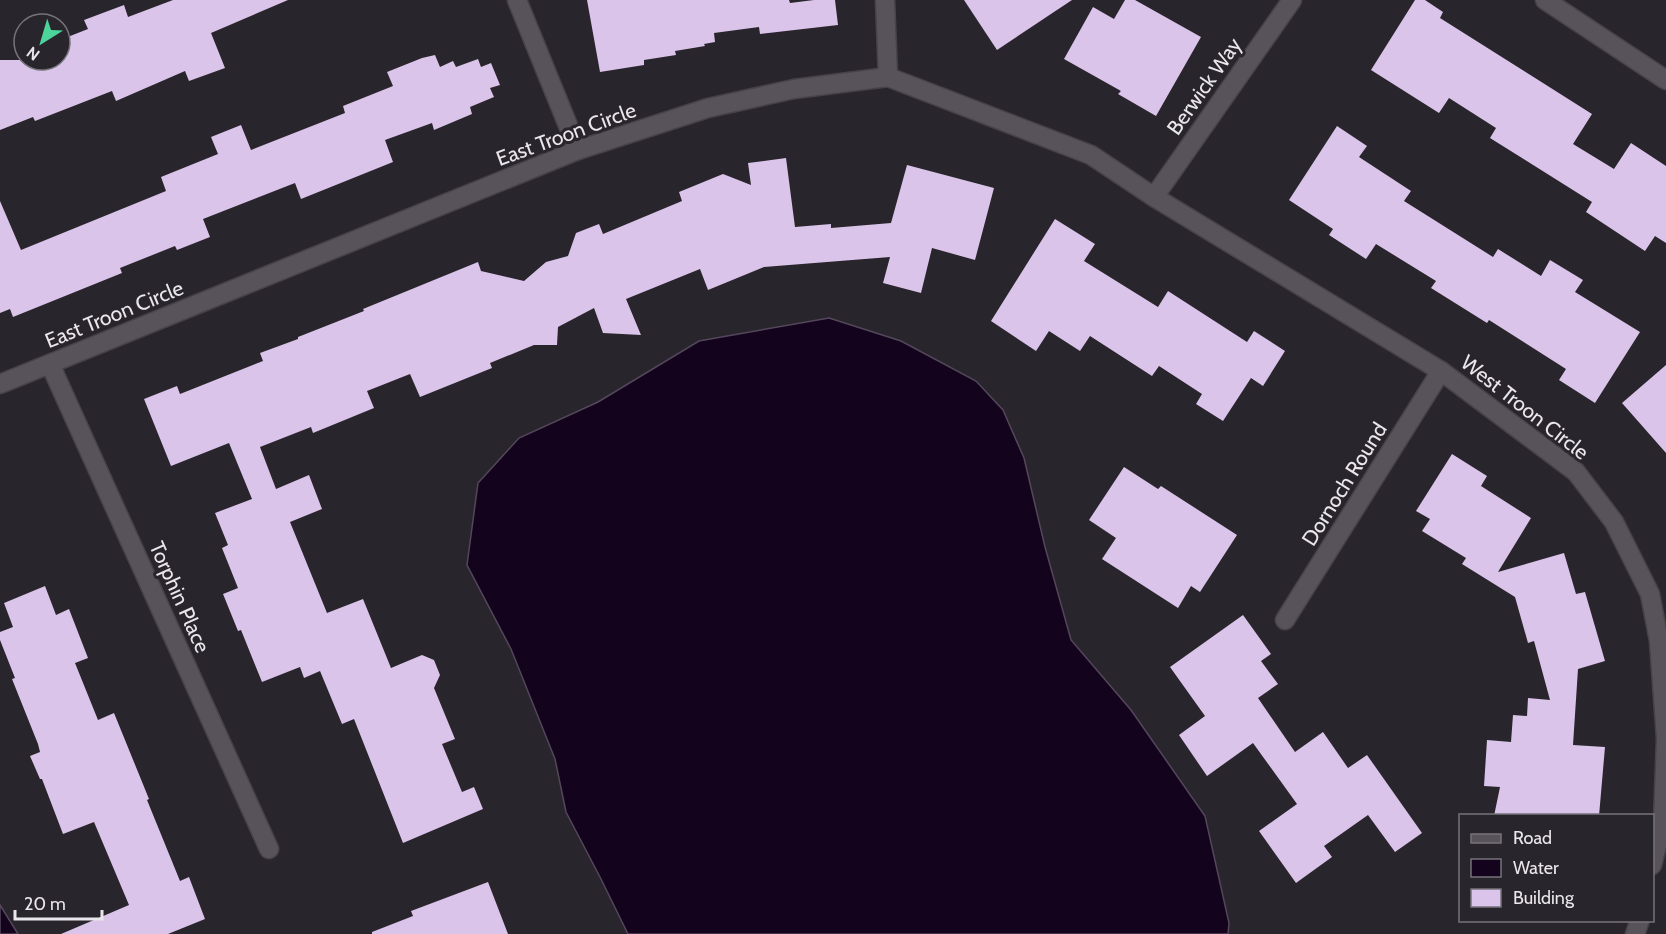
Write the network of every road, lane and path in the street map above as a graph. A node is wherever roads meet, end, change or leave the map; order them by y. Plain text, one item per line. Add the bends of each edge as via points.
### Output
1 (517, 0) edge
2 (885, 0) edge
3 (1292, 0) edge
4 (1545, 0) edge
5 (888, 77) junction
6 (1666, 80) edge
7 (578, 150) junction
8 (1154, 197) junction
9 (50, 364) junction
10 (1441, 371) junction
11 (0, 384) edge
12 (1285, 620) dead end
13 (269, 849) dead end
14 (1654, 861) edge

1 - 7 street
2 - 5 street
3 - 8 street, Berwick Way
4 - 6 street
5 - 7 street, East Troon Circle via 794,89 708,108
5 - 8 street, East Troon Circle via 1091,155
7 - 9 street, East Troon Circle
8 - 10 street, West Troon Circle
9 - 11 street, East Troon Circle
9 - 13 street, Torphin Place
10 - 12 street, Dornoch Round
10 - 14 street, West Troon Circle via 1576,472 1614,522 1650,594 1659,640 1666,739 1663,821

